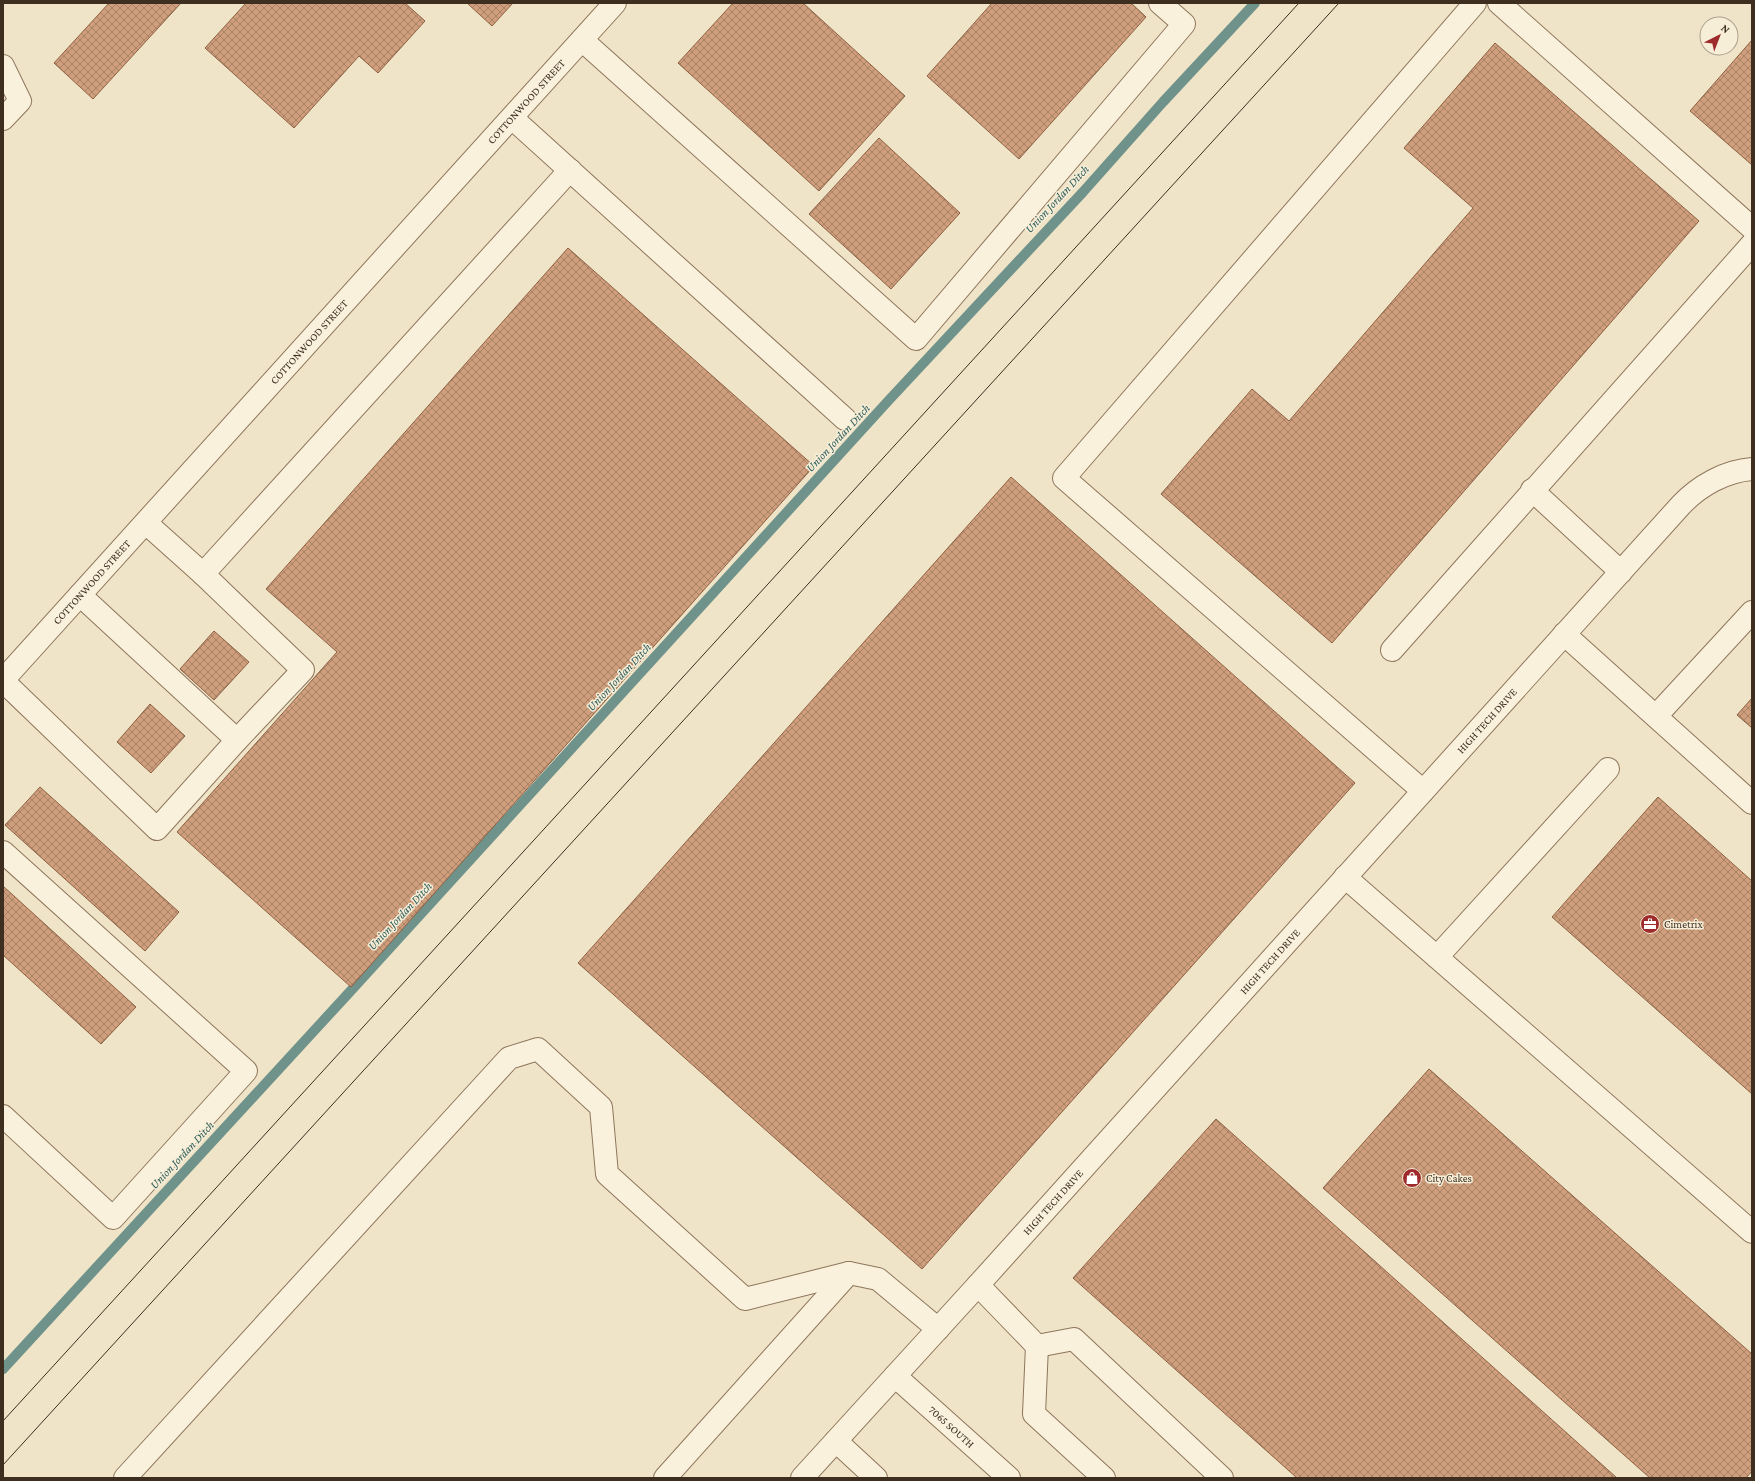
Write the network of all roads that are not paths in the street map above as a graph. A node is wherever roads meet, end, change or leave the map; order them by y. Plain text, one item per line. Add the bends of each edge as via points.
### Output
1 (615, 3) edge
2 (1160, 3) edge
3 (1476, 3) edge
4 (1499, 3) edge
5 (582, 40) junction
6 (3, 66) edge
7 (512, 118) junction
8 (3, 119) edge
9 (570, 170) junction
10 (1752, 228) edge
11 (1752, 244) edge
12 (845, 419) dead end
13 (1752, 469) edge
14 (1532, 490) junction
15 (146, 523) junction
16 (1621, 572) junction
17 (203, 574) junction
18 (80, 595) junction
19 (1752, 612) edge
20 (1564, 634) junction
21 (1392, 650) dead end
22 (3, 681) edge
23 (1656, 716) junction
24 (237, 740) junction
25 (1608, 769) dead end
26 (1423, 790) junction
27 (1752, 803) edge
28 (3, 852) edge
29 (1345, 877) junction
30 (1437, 957) junction
31 (3, 1116) edge
32 (1752, 1232) edge
33 (849, 1273) junction
34 (978, 1285) junction
35 (938, 1329) junction
36 (1037, 1346) junction
37 (895, 1376) junction
38 (836, 1441) junction
39 (125, 1478) edge
40 (665, 1478) edge
41 (802, 1478) edge
42 (876, 1478) edge
43 (1009, 1478) edge
44 (1104, 1478) edge
45 (1222, 1478) edge

1 - 5 street, COTTONWOOD STREET
2 - 5 street via 1184,24 916,339
3 - 26 street via 1064,478
4 - 10 street
5 - 7 street, COTTONWOOD STREET
6 - 8 street via 20,101
7 - 9 street
7 - 15 street, COTTONWOOD STREET
9 - 12 street
9 - 17 street
11 - 14 street
13 - 16 street, HIGH TECH DRIVE via 1710,482 1693,493
14 - 16 street
14 - 21 street
15 - 17 street
15 - 18 street, COTTONWOOD STREET
16 - 20 street, HIGH TECH DRIVE
17 - 24 street via 303,670
18 - 22 street, COTTONWOOD STREET
18 - 24 street
19 - 23 street
20 - 23 street
20 - 26 street, HIGH TECH DRIVE
22 - 24 street via 157,829
23 - 27 street
25 - 30 street
26 - 29 street, HIGH TECH DRIVE
28 - 31 street via 246,1071 113,1218
29 - 30 street
29 - 34 street, HIGH TECH DRIVE
30 - 32 street
33 - 35 street via 878,1279
33 - 39 street via 745,1299 606,1174 601,1106 538,1049 509,1058
33 - 40 street
34 - 35 street, HIGH TECH DRIVE
34 - 36 street
35 - 37 street, HIGH TECH DRIVE
36 - 44 street via 1034,1414
36 - 45 street via 1074,1339
37 - 38 street, HIGH TECH DRIVE
37 - 43 street, 7065 SOUTH
38 - 41 street, HIGH TECH DRIVE
38 - 42 street

